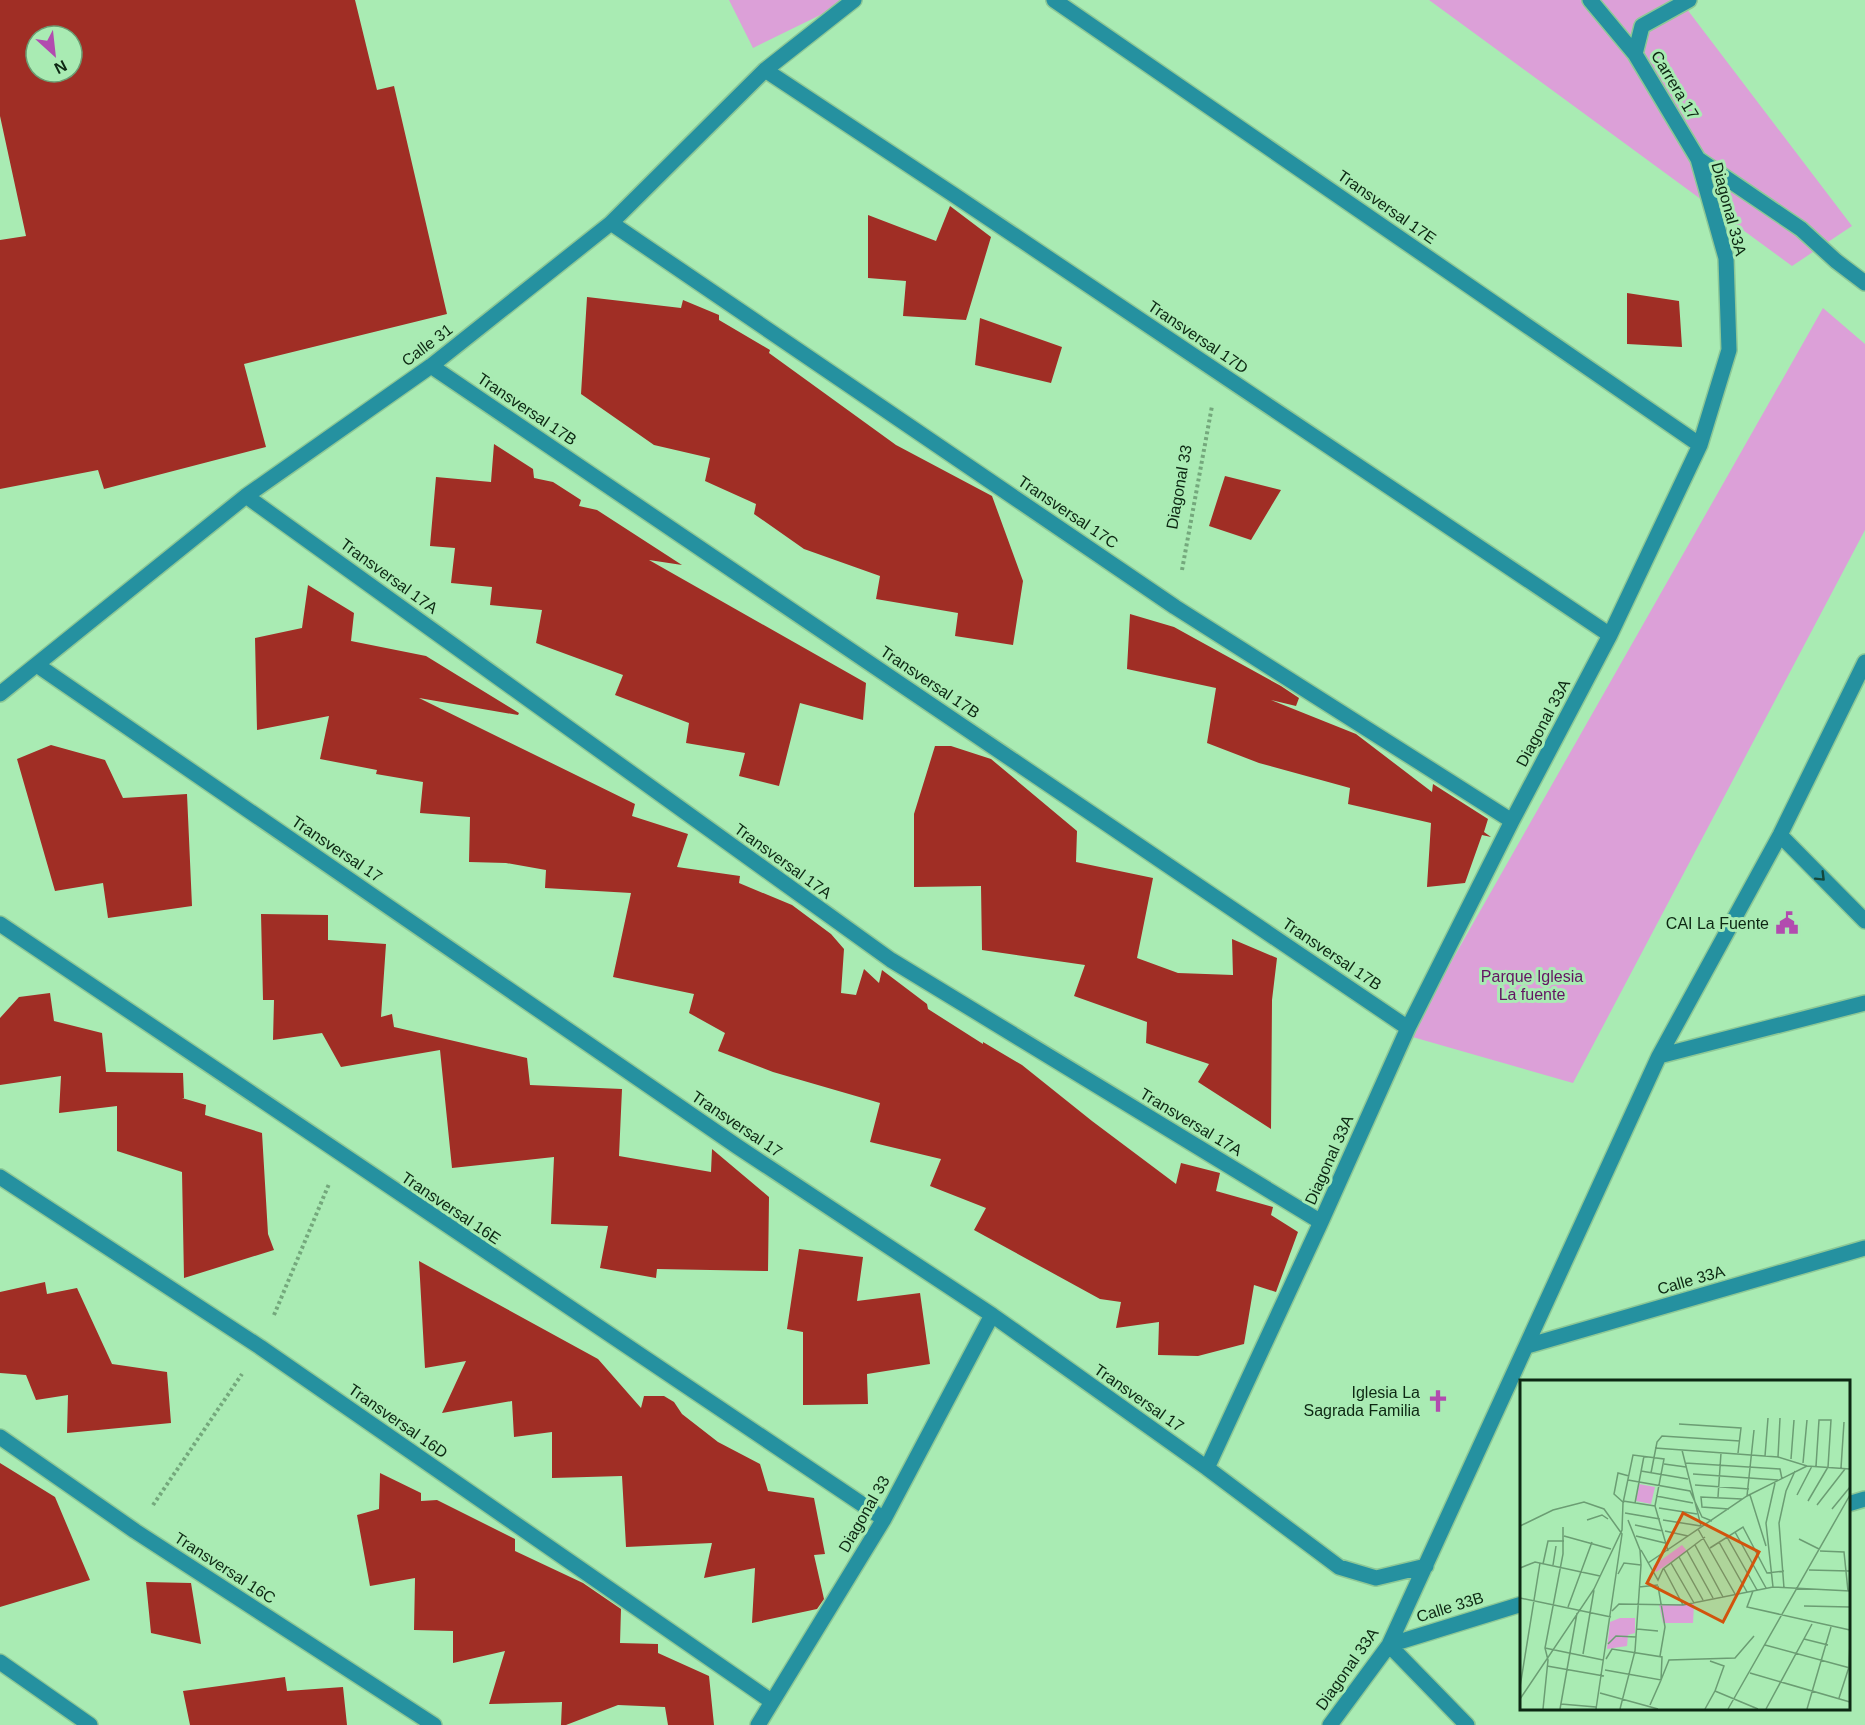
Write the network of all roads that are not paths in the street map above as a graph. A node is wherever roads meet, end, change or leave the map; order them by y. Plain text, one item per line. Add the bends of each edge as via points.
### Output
1 (854, 0) edge
2 (1054, 0) edge
3 (1590, 0) edge
4 (1689, 0) edge
5 (1635, 54) junction
6 (765, 70) junction
7 (1698, 159) junction
8 (612, 223) junction
9 (1863, 282) edge
10 (431, 366) junction
11 (1700, 445) junction
12 (246, 496) junction
13 (1610, 635) junction
14 (1865, 662) edge
15 (37, 665) junction
16 (0, 694) edge
17 (1512, 821) junction
18 (1780, 835) junction
19 (1865, 921) edge
20 (0, 924) edge
21 (1865, 1003) edge
22 (1408, 1028) junction
23 (1659, 1056) junction
24 (0, 1177) edge
25 (1321, 1222) junction
26 (1865, 1248) edge
27 (992, 1315) junction
28 (1527, 1346) junction
29 (0, 1437) edge
30 (1207, 1468) junction
31 (1865, 1499) edge
32 (1850, 1503) edge
33 (884, 1519) junction
34 (1426, 1566) junction
35 (1520, 1604) edge
36 (1389, 1645) junction
37 (0, 1662) edge
38 (771, 1701) junction
39 (90, 1725) edge
40 (434, 1725) edge
41 (758, 1725) edge
42 (1330, 1725) edge
43 (1467, 1725) edge

1 - 6 street, Calle 31
2 - 11 street, Transversal 17E
3 - 5 street
4 - 5 street, Carrera 17 via 1642,26
5 - 7 street, Carrera 17
6 - 8 street, Calle 31
6 - 13 street, Transversal 17D
7 - 9 street, Diagonal 33A via 1801,229
7 - 11 street, Diagonal 33A via 1726,258 1729,350
8 - 10 street, Calle 31
8 - 17 street, Transversal 17C via 1175,607
10 - 12 street, Calle 31
10 - 22 street, Transversal 17B
11 - 13 street, Diagonal 33A
12 - 15 street, Calle 31
12 - 25 street, Transversal 17A via 891,960
13 - 17 street, Diagonal 33A
14 - 18 street, Diagonal 33A
15 - 16 street, Calle 31
15 - 27 street, Transversal 17 via 738,1147
17 - 22 street, Diagonal 33A
18 -> 19 street
18 - 23 street, Diagonal 33A
20 - 33 street, Transversal 16E
21 - 23 street
22 - 25 street, Diagonal 33A
23 - 28 street, Diagonal 33A
24 - 38 street, Transversal 16D via 260,1347
25 - 30 street, Diagonal 33A
26 - 28 street, Calle 33A
27 - 30 street, Transversal 17
27 - 33 street, Diagonal 33
28 - 34 street, Diagonal 33A
29 - 40 street, Transversal 16C via 135,1531
30 - 34 street, Transversal 17 via 1339,1567 1376,1578
31 - 32 street
33 - 38 street, Diagonal 33
34 - 36 street, Diagonal 33A
35 - 36 street, Calle 33B
36 - 42 street, Diagonal 33A
36 - 43 street
37 - 39 street
38 - 41 street, Diagonal 33

